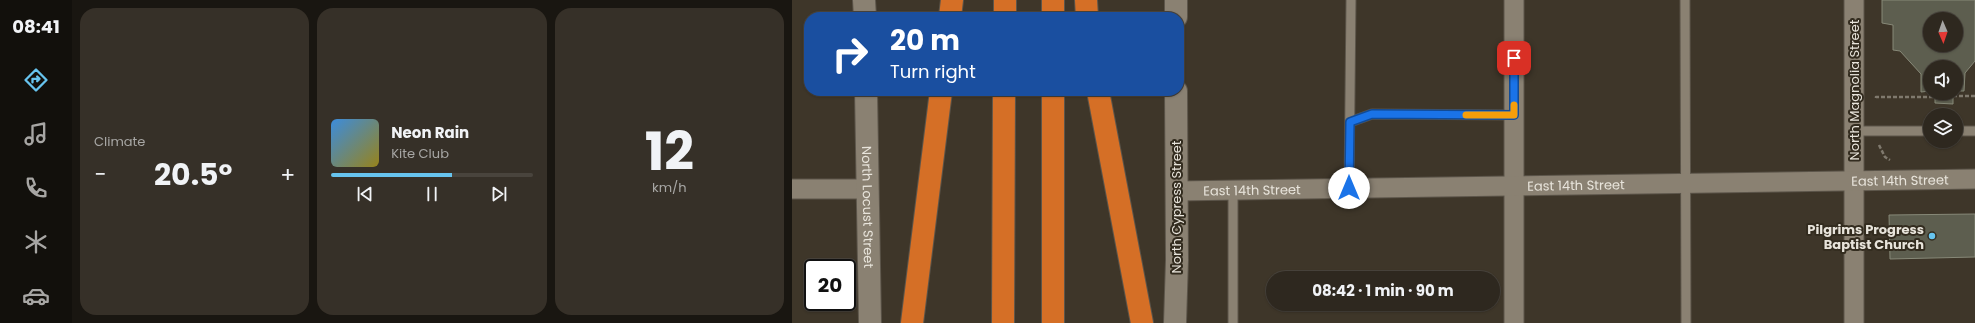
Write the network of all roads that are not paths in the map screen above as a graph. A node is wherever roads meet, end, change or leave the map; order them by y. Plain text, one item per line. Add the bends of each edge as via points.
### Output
1 (864, 0) edge
2 (952, 0) edge
3 (1005, 0) edge
4 (1053, 0) edge
5 (1086, 0) edge
6 (1176, 0) edge
7 (1351, 0) edge
8 (1514, 0) edge
9 (1684, 0) edge
10 (1854, 0) edge
11 (865, 12) edge
12 (951, 12) edge
13 (1005, 12) edge
14 (1053, 12) edge
15 (1087, 12) edge
16 (1176, 12) edge
17 (866, 96) edge
18 (939, 96) edge
19 (1004, 96) edge
20 (1053, 96) edge
21 (1099, 96) edge
22 (1176, 96) edge
23 (1514, 115) junction
24 (1350, 122) junction
25 (1854, 131) junction
26 (1923, 131) edge
27 (1963, 131) edge
28 (1975, 131) edge
29 (1975, 179) edge
30 (1854, 181) junction
31 (1685, 183) junction
32 (1514, 186) junction
33 (1349, 188) junction
34 (792, 189) edge
35 (868, 189) junction
36 (1233, 190) junction
37 (1177, 191) junction
38 (870, 323) edge
39 (912, 323) edge
40 (1003, 323) edge
41 (1053, 323) edge
42 (1142, 323) edge
43 (1175, 323) edge
44 (1233, 323) edge
45 (1514, 323) edge
46 (1686, 323) edge
47 (1854, 323) edge

1 - 11 main road
2 - 12 highway
3 - 13 highway
4 - 14 highway
5 - 15 highway
6 - 16 main road
7 - 24 lane
8 - 23 street
9 - 31 lane
10 - 25 street, North Magnolia Street
17 - 35 main road, North Locust Street
18 - 39 highway
19 - 40 highway
20 - 41 highway
21 - 42 highway
22 - 37 main road, North Cypress Street
23 - 24 lane via 1372,114
23 - 32 street
24 - 33 lane
25 - 26 lane
25 - 30 street, North Magnolia Street
27 - 28 lane
29 - 30 street, East 14th Street
30 - 31 street, East 14th Street
30 - 47 street, North Magnolia Street
31 - 32 street, East 14th Street
31 - 46 lane
32 - 33 street, East 14th Street
32 - 45 street
33 - 36 street, East 14th Street
34 - 35 street
35 - 38 main road, North Locust Street
36 - 37 street, East 14th Street
36 - 44 lane
37 - 43 main road, North Cypress Street

